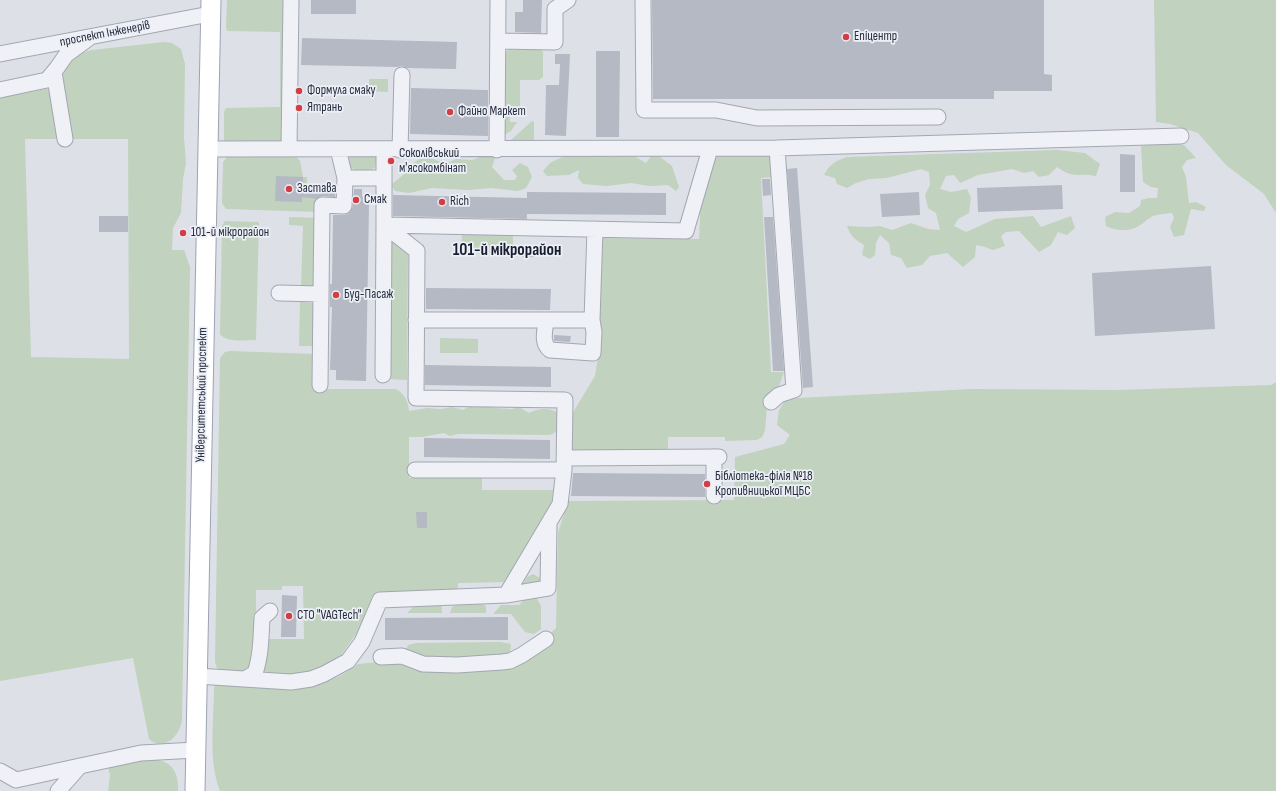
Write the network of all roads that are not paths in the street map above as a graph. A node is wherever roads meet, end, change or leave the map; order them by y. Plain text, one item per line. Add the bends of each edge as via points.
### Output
1 (291, 0) edge
2 (498, 0) edge
3 (568, 0) edge
4 (643, 0) edge
5 (211, 7) edge
6 (92, 36) junction
7 (498, 41) junction
8 (0, 54) edge
9 (54, 72) junction
10 (402, 75) dead end
11 (0, 90) edge
12 (938, 118) dead end
13 (1181, 136) dead end
14 (65, 139) dead end
15 (777, 148) junction
16 (208, 149) junction
17 (289, 149) junction
18 (710, 149) junction
19 (338, 150) junction
20 (384, 150) junction
21 (400, 150) junction
22 (498, 150) junction
23 (345, 178) junction
24 (384, 178) junction
25 (384, 225) junction
26 (595, 229) junction
27 (279, 293) dead end
28 (321, 294) junction
29 (416, 320) junction
30 (546, 320) junction
31 (592, 320) junction
32 (383, 375) dead end
33 (320, 385) dead end
34 (771, 402) dead end
35 (564, 464) junction
36 (415, 470) dead end
37 (714, 496) dead end
38 (550, 523) junction
39 (522, 569) junction
40 (548, 569) junction
41 (506, 595) junction
42 (270, 611) dead end
43 (546, 639) dead end
44 (381, 657) dead end
45 (197, 676) junction
46 (246, 679) junction
47 (196, 750) junction
48 (80, 766) junction
49 (0, 771) edge
50 (16, 785) edge
51 (58, 791) edge
52 (195, 791) edge

1 - 17 street
2 - 7 street
3 - 7 street via 555,9 555,42
4 - 12 street via 644,110 716,110 757,118
5 - 6 street, проспект Інженерів
5 - 16 main road, Університетський проспект
6 - 8 street, проспект Інженерів
6 - 9 street via 66,55
7 - 22 street
9 - 11 street via 46,80
9 - 14 street
10 - 21 street
13 - 15 street
15 - 18 street
15 - 34 street via 794,390 779,395
16 - 17 street
16 - 45 main road, Університетський проспект
17 - 19 street
18 - 22 street
18 - 26 street via 686,230
19 - 20 street
19 - 23 street
20 - 21 street
20 - 24 street
21 - 22 street
23 - 24 street
23 - 28 street via 344,206 322,205
24 - 25 street
25 - 26 street
25 - 29 street via 417,251
25 - 32 street
26 - 31 street
27 - 28 street
28 - 33 street
29 - 30 street
29 - 35 street via 416,398 565,400
30 - 31 street
30 - 31 street via 544,341 550,350 593,352
35 - 36 street
35 - 37 street via 716,457
35 - 38 street via 560,504
38 - 39 street
38 - 40 street
39 - 40 street
39 - 41 street
40 - 41 street via 548,588
41 - 46 street via 380,600 362,642 348,661 311,679 291,682
42 - 46 street via 262,618 258,666 255,673
43 - 44 street via 522,655 502,662 423,664 402,656
45 - 46 street
45 - 47 main road, Університетський проспект
47 - 48 street via 141,753
47 - 52 main road, Університетський проспект
48 - 50 street
48 - 51 street
49 - 50 street

